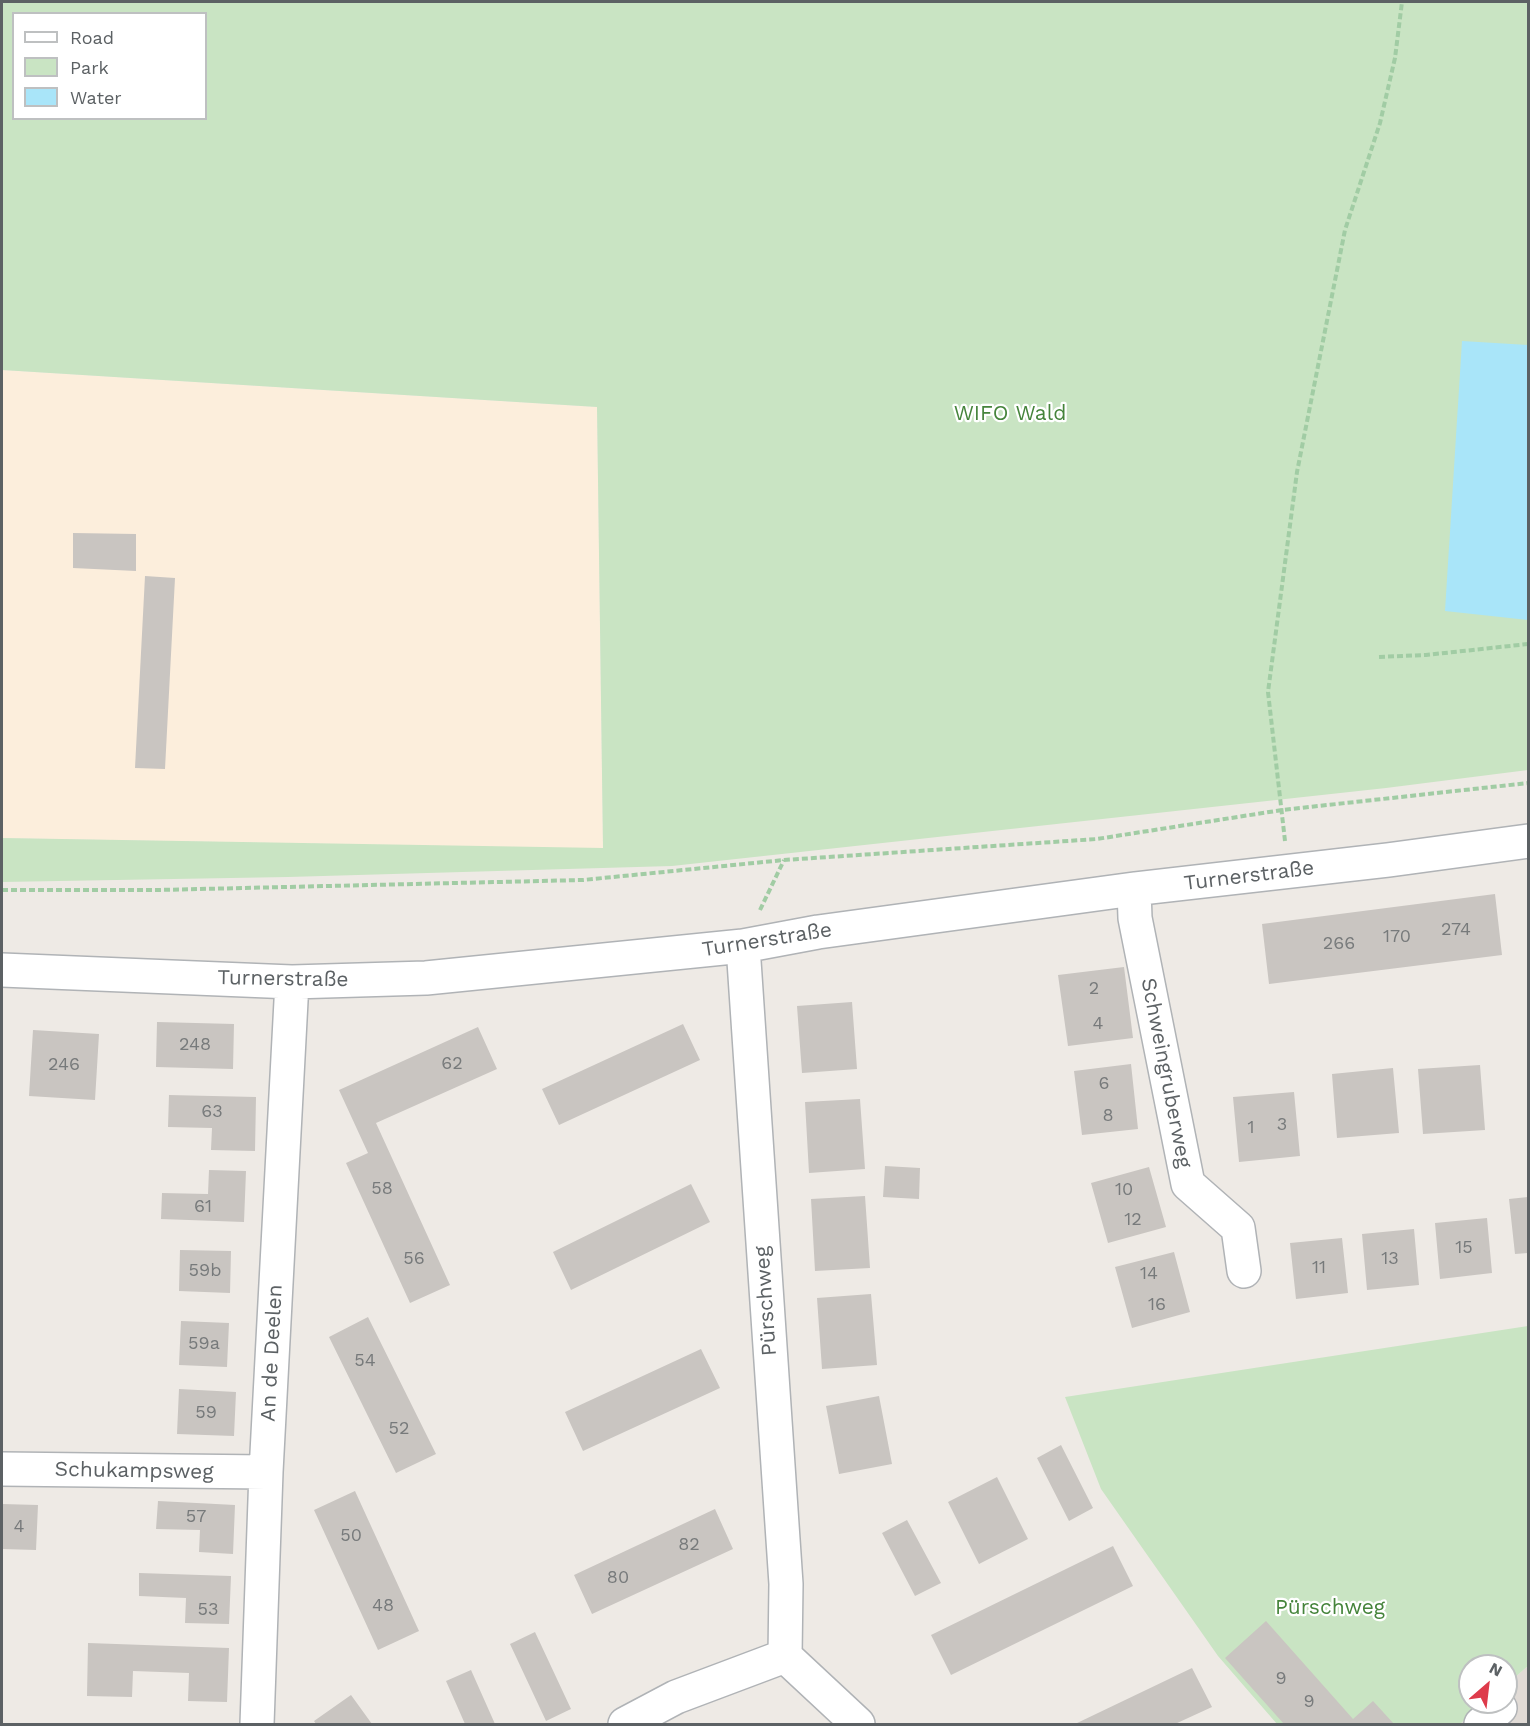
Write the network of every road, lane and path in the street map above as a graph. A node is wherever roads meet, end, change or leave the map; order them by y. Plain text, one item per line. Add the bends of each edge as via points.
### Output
1 (1402, 2) edge
2 (1528, 644) edge
3 (1379, 657) dead end
4 (1528, 783) edge
5 (1282, 810) junction
6 (1528, 841) edge
7 (784, 860) junction
8 (1287, 871) junction
9 (1134, 889) junction
10 (2, 890) edge
11 (743, 946) junction
12 (2, 970) edge
13 (292, 982) junction
14 (1244, 1271) dead end
15 (2, 1469) edge
16 (266, 1472) junction
17 (785, 1656) junction
18 (850, 1717) edge
19 (257, 1725) edge
20 (625, 1725) edge

1 - 5 path via 1395,58 1380,123 1345,230 1297,472 1268,692
2 - 3 path
4 - 5 path
5 - 7 path via 1097,839
5 - 8 path
6 - 8 street, Turnerstraße
7 - 10 path via 583,880
7 - 11 path
8 - 9 street, Turnerstraße
9 - 11 street, Turnerstraße via 818,932
9 - 14 street, Schweingruberweg via 1135,918 1188,1184 1238,1228
11 - 13 street, Turnerstraße via 426,978
11 - 17 street, Pürschweg via 786,1584
12 - 13 street, Turnerstraße
13 - 16 street, An de Deelen
15 - 16 street, Schukampsweg
16 - 19 street, An de Deelen
17 - 18 street
17 - 20 street via 676,1697

